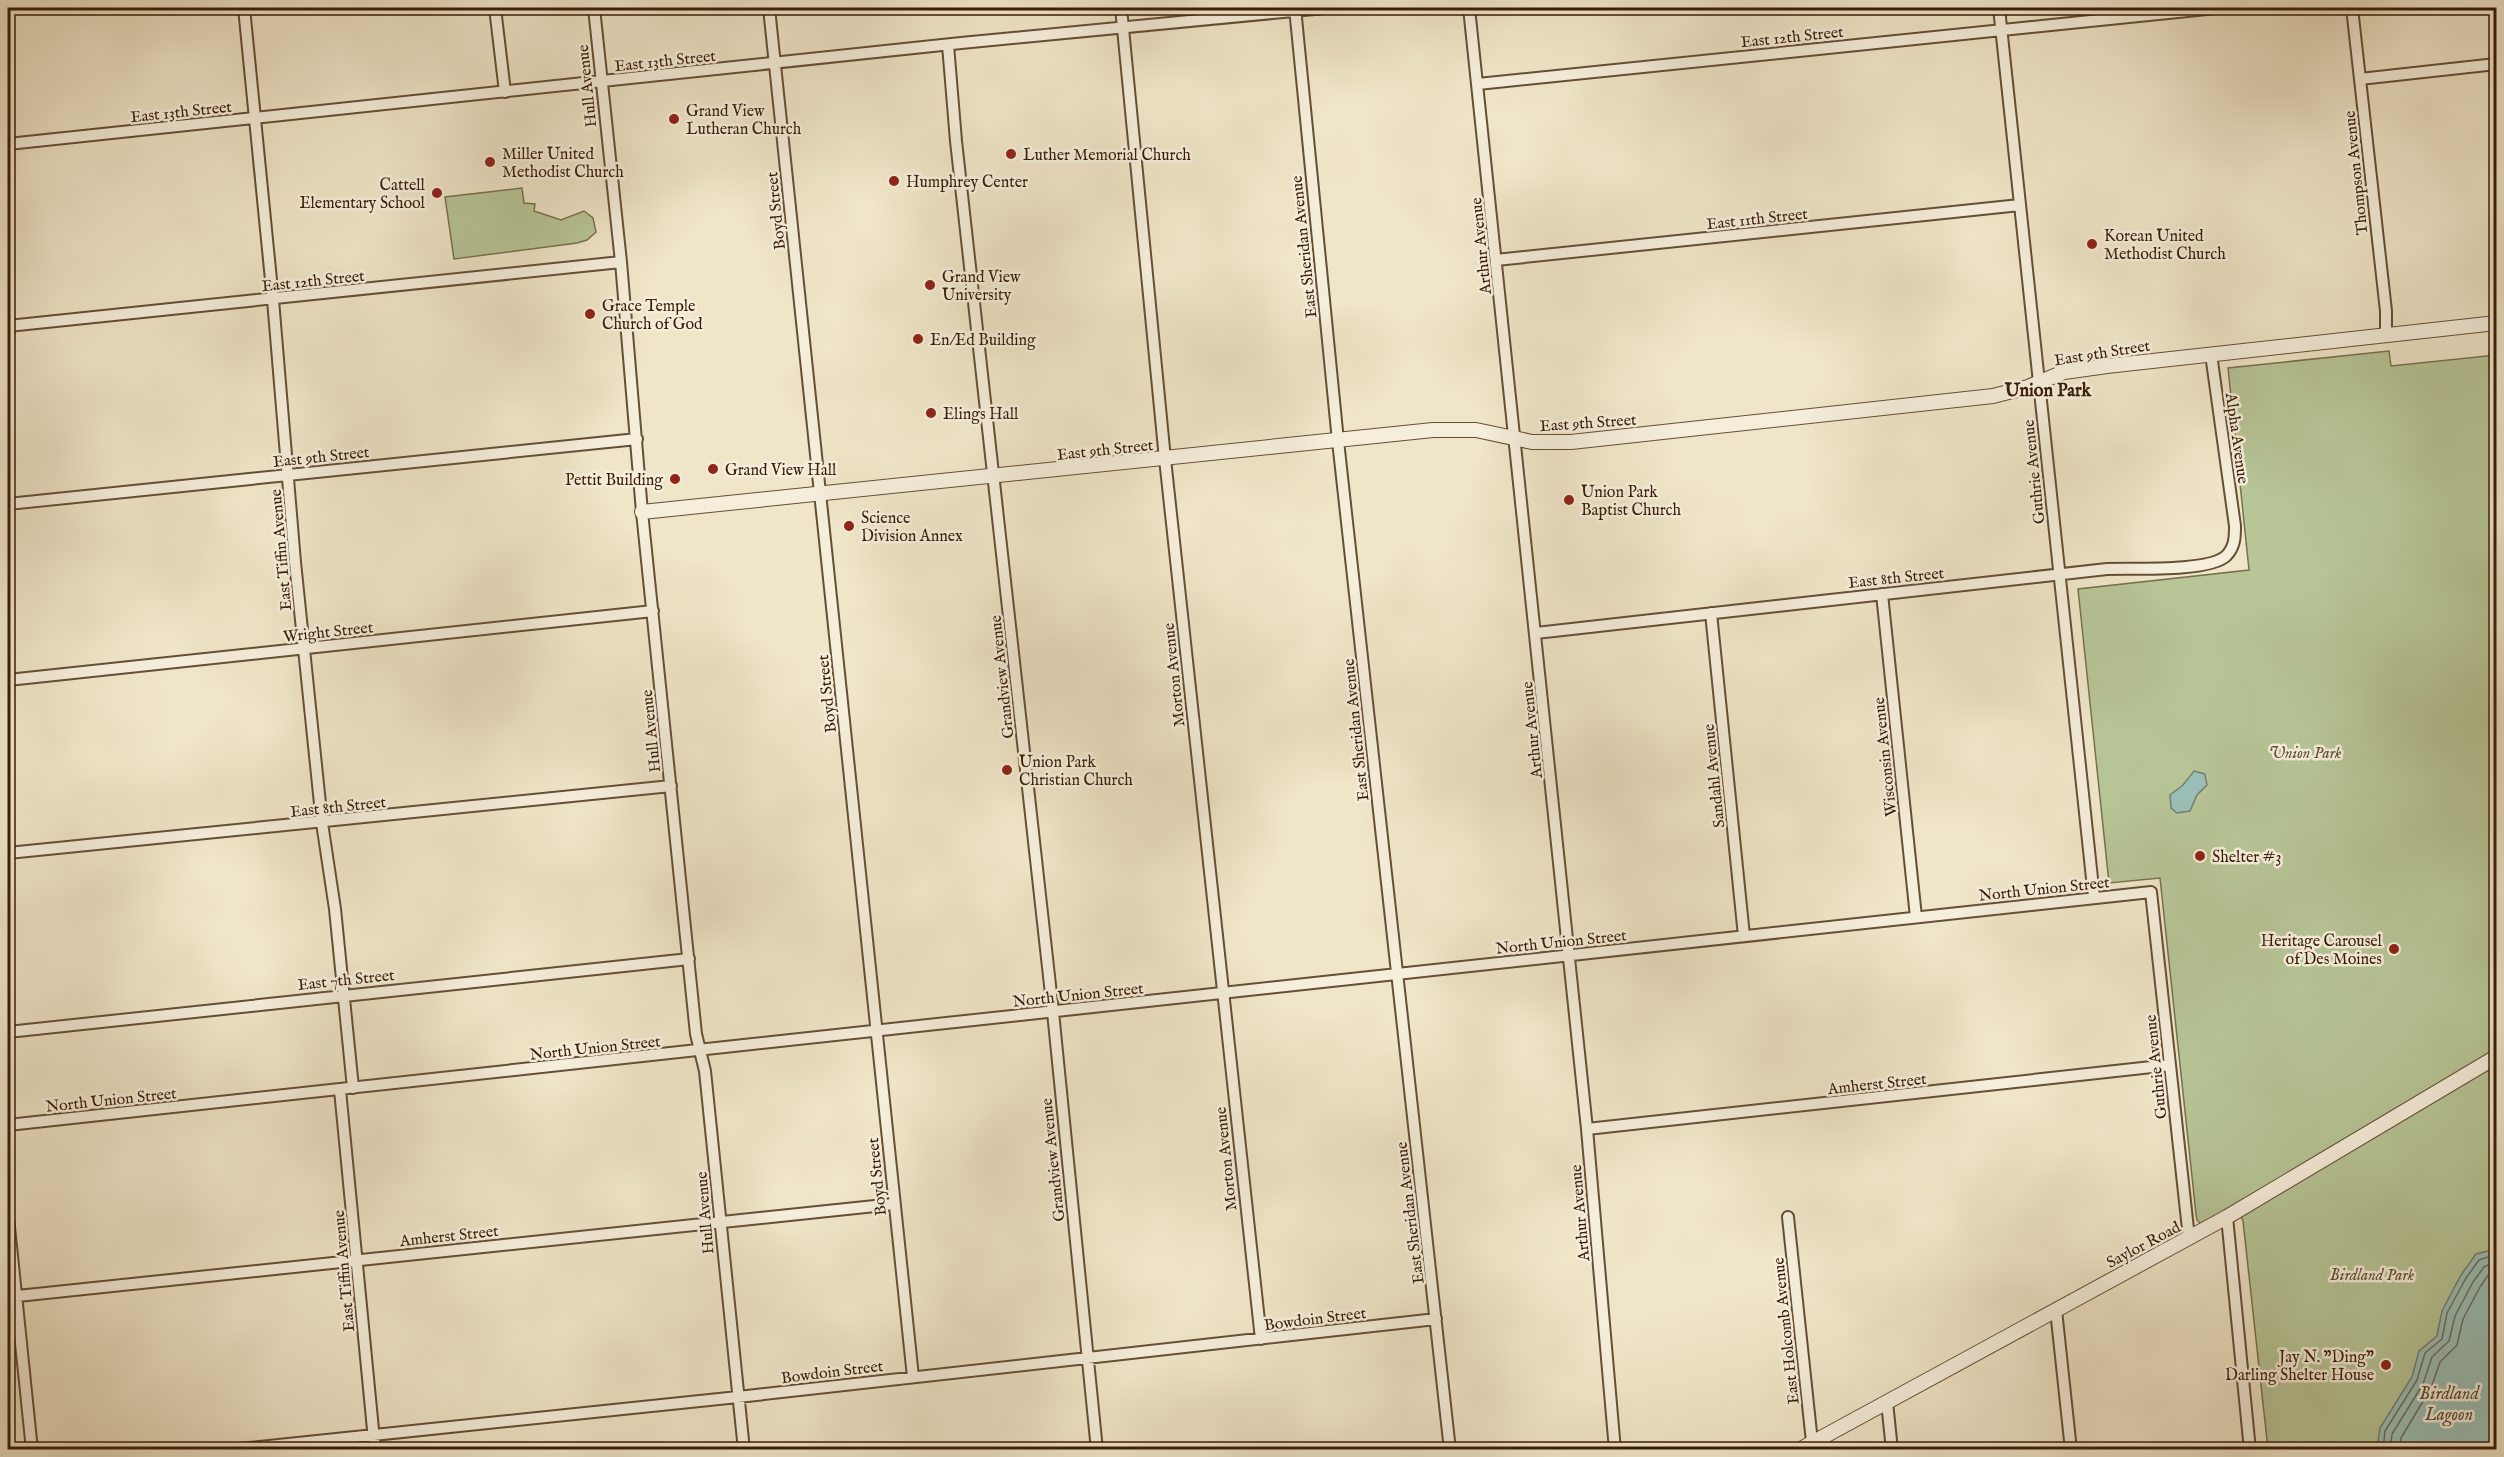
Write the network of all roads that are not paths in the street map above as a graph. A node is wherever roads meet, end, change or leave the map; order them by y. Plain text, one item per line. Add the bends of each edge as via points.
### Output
1 (244, 8) edge
2 (495, 8) edge
3 (594, 8) edge
4 (769, 8) edge
5 (1121, 8) edge
6 (1325, 8) edge
7 (1469, 8) edge
8 (1999, 8) edge
9 (2217, 8) edge
10 (2352, 8) edge
11 (1295, 9) edge
12 (1123, 27) junction
13 (2002, 30) junction
14 (948, 45) junction
15 (775, 63) junction
16 (2496, 64) edge
17 (2360, 78) junction
18 (601, 82) junction
19 (1478, 84) junction
20 (505, 92) junction
21 (255, 118) junction
22 (8, 144) edge
23 (2020, 205) junction
24 (1496, 260) junction
25 (621, 262) junction
26 (273, 300) junction
27 (2496, 323) edge
28 (8, 326) edge
29 (2386, 335) junction
30 (2211, 354) junction
31 (2038, 382) junction
32 (637, 439) junction
33 (1514, 440) junction
34 (1338, 441) junction
35 (1165, 459) junction
36 (289, 476) junction
37 (993, 476) junction
38 (821, 495) junction
39 (8, 504) edge
40 (642, 512) junction
41 (2235, 526) joint
42 (2060, 575) junction
43 (1882, 594) junction
44 (653, 611) junction
45 (1712, 613) junction
46 (1536, 633) junction
47 (304, 648) junction
48 (8, 680) edge
49 (671, 786) junction
50 (322, 823) junction
51 (8, 853) edge
52 (2151, 892) joint
53 (2094, 897) junction
54 (1916, 917) junction
55 (1744, 936) junction
56 (1568, 955) junction
57 (688, 959) junction
58 (1396, 973) junction
59 (1222, 993) junction
60 (344, 994) junction
61 (1053, 1012) junction
62 (876, 1031) junction
63 (8, 1032) edge
64 (700, 1051) junction
65 (2496, 1057) edge
66 (2170, 1065) junction
67 (353, 1088) junction
68 (340, 1090) junction
69 (8, 1125) edge
70 (1587, 1129) junction
71 (894, 1204) junction
72 (8, 1217) edge
73 (1788, 1217) dead end
74 (2227, 1217) junction
75 (720, 1222) junction
76 (2189, 1238) junction
77 (358, 1260) junction
78 (12, 1296) edge
79 (2056, 1310) junction
80 (1436, 1319) junction
81 (1261, 1340) junction
82 (1086, 1359) junction
83 (913, 1377) junction
84 (738, 1397) junction
85 (1887, 1402) junction
86 (373, 1435) junction
87 (1812, 1442) junction
88 (32, 1449) edge
89 (231, 1449) edge
90 (375, 1449) edge
91 (744, 1449) edge
92 (1097, 1449) edge
93 (1450, 1449) edge
94 (1615, 1449) edge
95 (1799, 1449) edge
96 (1892, 1449) edge
97 (2071, 1449) edge
98 (2250, 1449) edge

1 - 21 street, East Tiffin Avenue
2 - 20 street
3 - 18 street, Hull Avenue
4 - 15 street, Boyd Street
5 - 12 street, Morton Avenue
6 - 11 street, East 13th Street
7 - 19 street, Arthur Avenue
8 - 13 street, Guthrie Avenue
9 - 13 street, East 12th Street
10 - 17 street, Thompson Avenue
11 - 12 street, East 13th Street
11 - 34 street, East Sheridan Avenue
12 - 14 street, East 13th Street
12 - 35 street, Morton Avenue
13 - 19 street, East 12th Street
13 - 23 street, Guthrie Avenue
14 - 15 street, East 13th Street
14 - 37 street, Grandview Avenue
15 - 18 street, East 13th Street
15 - 38 street, Boyd Street
16 - 17 street
17 - 29 street, Thompson Avenue
18 - 20 street, East 13th Street
18 - 25 street, Hull Avenue
19 - 24 street, Arthur Avenue
20 - 21 street, East 13th Street
21 - 22 street, East 13th Street
21 - 26 street, East Tiffin Avenue
23 - 24 street, East 11th Street
23 - 31 street, Guthrie Avenue
24 - 33 street, Arthur Avenue
25 - 26 street, East 12th Street
25 - 32 street, Hull Avenue
26 - 28 street, East 12th Street
26 - 36 street, East Tiffin Avenue
27 - 29 street, East 9th Street
29 - 30 street, East 9th Street
30 - 31 street, East 9th Street via 2075,370
30 - 41 street, Alpha Avenue
31 - 33 street, East 9th Street via 2001,394 1945,402 1570,442
31 - 42 street, Guthrie Avenue
32 - 36 street, East 9th Street
32 - 40 street, Hull Avenue
33 - 34 street, East 9th Street via 1455,429
33 - 46 street, Arthur Avenue
34 - 35 street, East 9th Street
34 - 58 street, East Sheridan Avenue
35 - 37 street, East 9th Street
35 - 59 street, Morton Avenue
36 - 39 street, East 9th Street
36 - 47 street, East Tiffin Avenue
37 - 38 street, East 9th Street
37 - 61 street, Grandview Avenue
38 - 40 street, East 9th Street
38 - 62 street, Boyd Street
40 - 44 street, Hull Avenue
41 - 42 street, East 8th Street via 2233,546 2216,563
42 - 43 street, East 8th Street
42 - 53 street, Guthrie Avenue
43 - 45 street, East 8th Street
43 - 54 street, Wisconsin Avenue
44 - 47 street, Wright Street
44 - 49 street, Hull Avenue
45 - 46 street, East 8th Street
45 - 55 street, Sandahl Avenue
46 - 56 street, Arthur Avenue
47 - 48 street, Wright Street
47 - 50 street, East Tiffin Avenue
49 - 50 street, East 8th Street
49 - 57 street, Hull Avenue
50 - 51 street, East 8th Street
50 - 60 street, East Tiffin Avenue
52 - 53 street, North Union Street
52 - 66 street, Guthrie Avenue
53 - 54 street, North Union Street
54 - 55 street, North Union Street
55 - 56 street, North Union Street
56 - 58 street, North Union Street
56 - 70 street, Arthur Avenue
57 - 60 street, East 7th Street
57 - 64 street, Hull Avenue
58 - 59 street, North Union Street
58 - 80 street, East Sheridan Avenue
59 - 61 street, North Union Street
59 - 81 street, Morton Avenue
60 - 63 street, East 7th Street
60 - 67 street, East Tiffin Avenue
61 - 62 street, North Union Street
61 - 82 street, Grandview Avenue
62 - 64 street, North Union Street
62 - 71 street, Boyd Street
64 - 67 street, North Union Street
64 - 75 street, Hull Avenue
65 - 74 street, Saylor Road
66 - 70 street, Amherst Street
66 - 76 street, Guthrie Avenue
67 - 68 street, North Union Street
68 - 69 street, North Union Street
68 - 77 street, East Tiffin Avenue
70 - 94 street, Arthur Avenue
71 - 75 street, Amherst Street
71 - 83 street, Boyd Street
72 - 78 street
73 - 87 street, East Holcomb Avenue
74 - 76 street, Saylor Road
74 - 98 street
75 - 77 street, Amherst Street
75 - 84 street, Hull Avenue
76 - 79 street, Saylor Road
77 - 78 street, Amherst Street
77 - 86 street, East Tiffin Avenue
78 - 88 street
79 - 85 street, Saylor Road
79 - 97 street
80 - 81 street, Bowdoin Street
80 - 93 street, East Sheridan Avenue
81 - 82 street, Bowdoin Street
82 - 83 street, Bowdoin Street
82 - 92 street, Grandview Avenue
83 - 84 street, Bowdoin Street
84 - 86 street, Bowdoin Street
84 - 91 street, Hull Avenue
85 - 87 street, Saylor Road
85 - 96 street
86 - 89 street, Bowdoin Street
86 - 90 street, East Tiffin Avenue
87 - 95 street, Saylor Road

